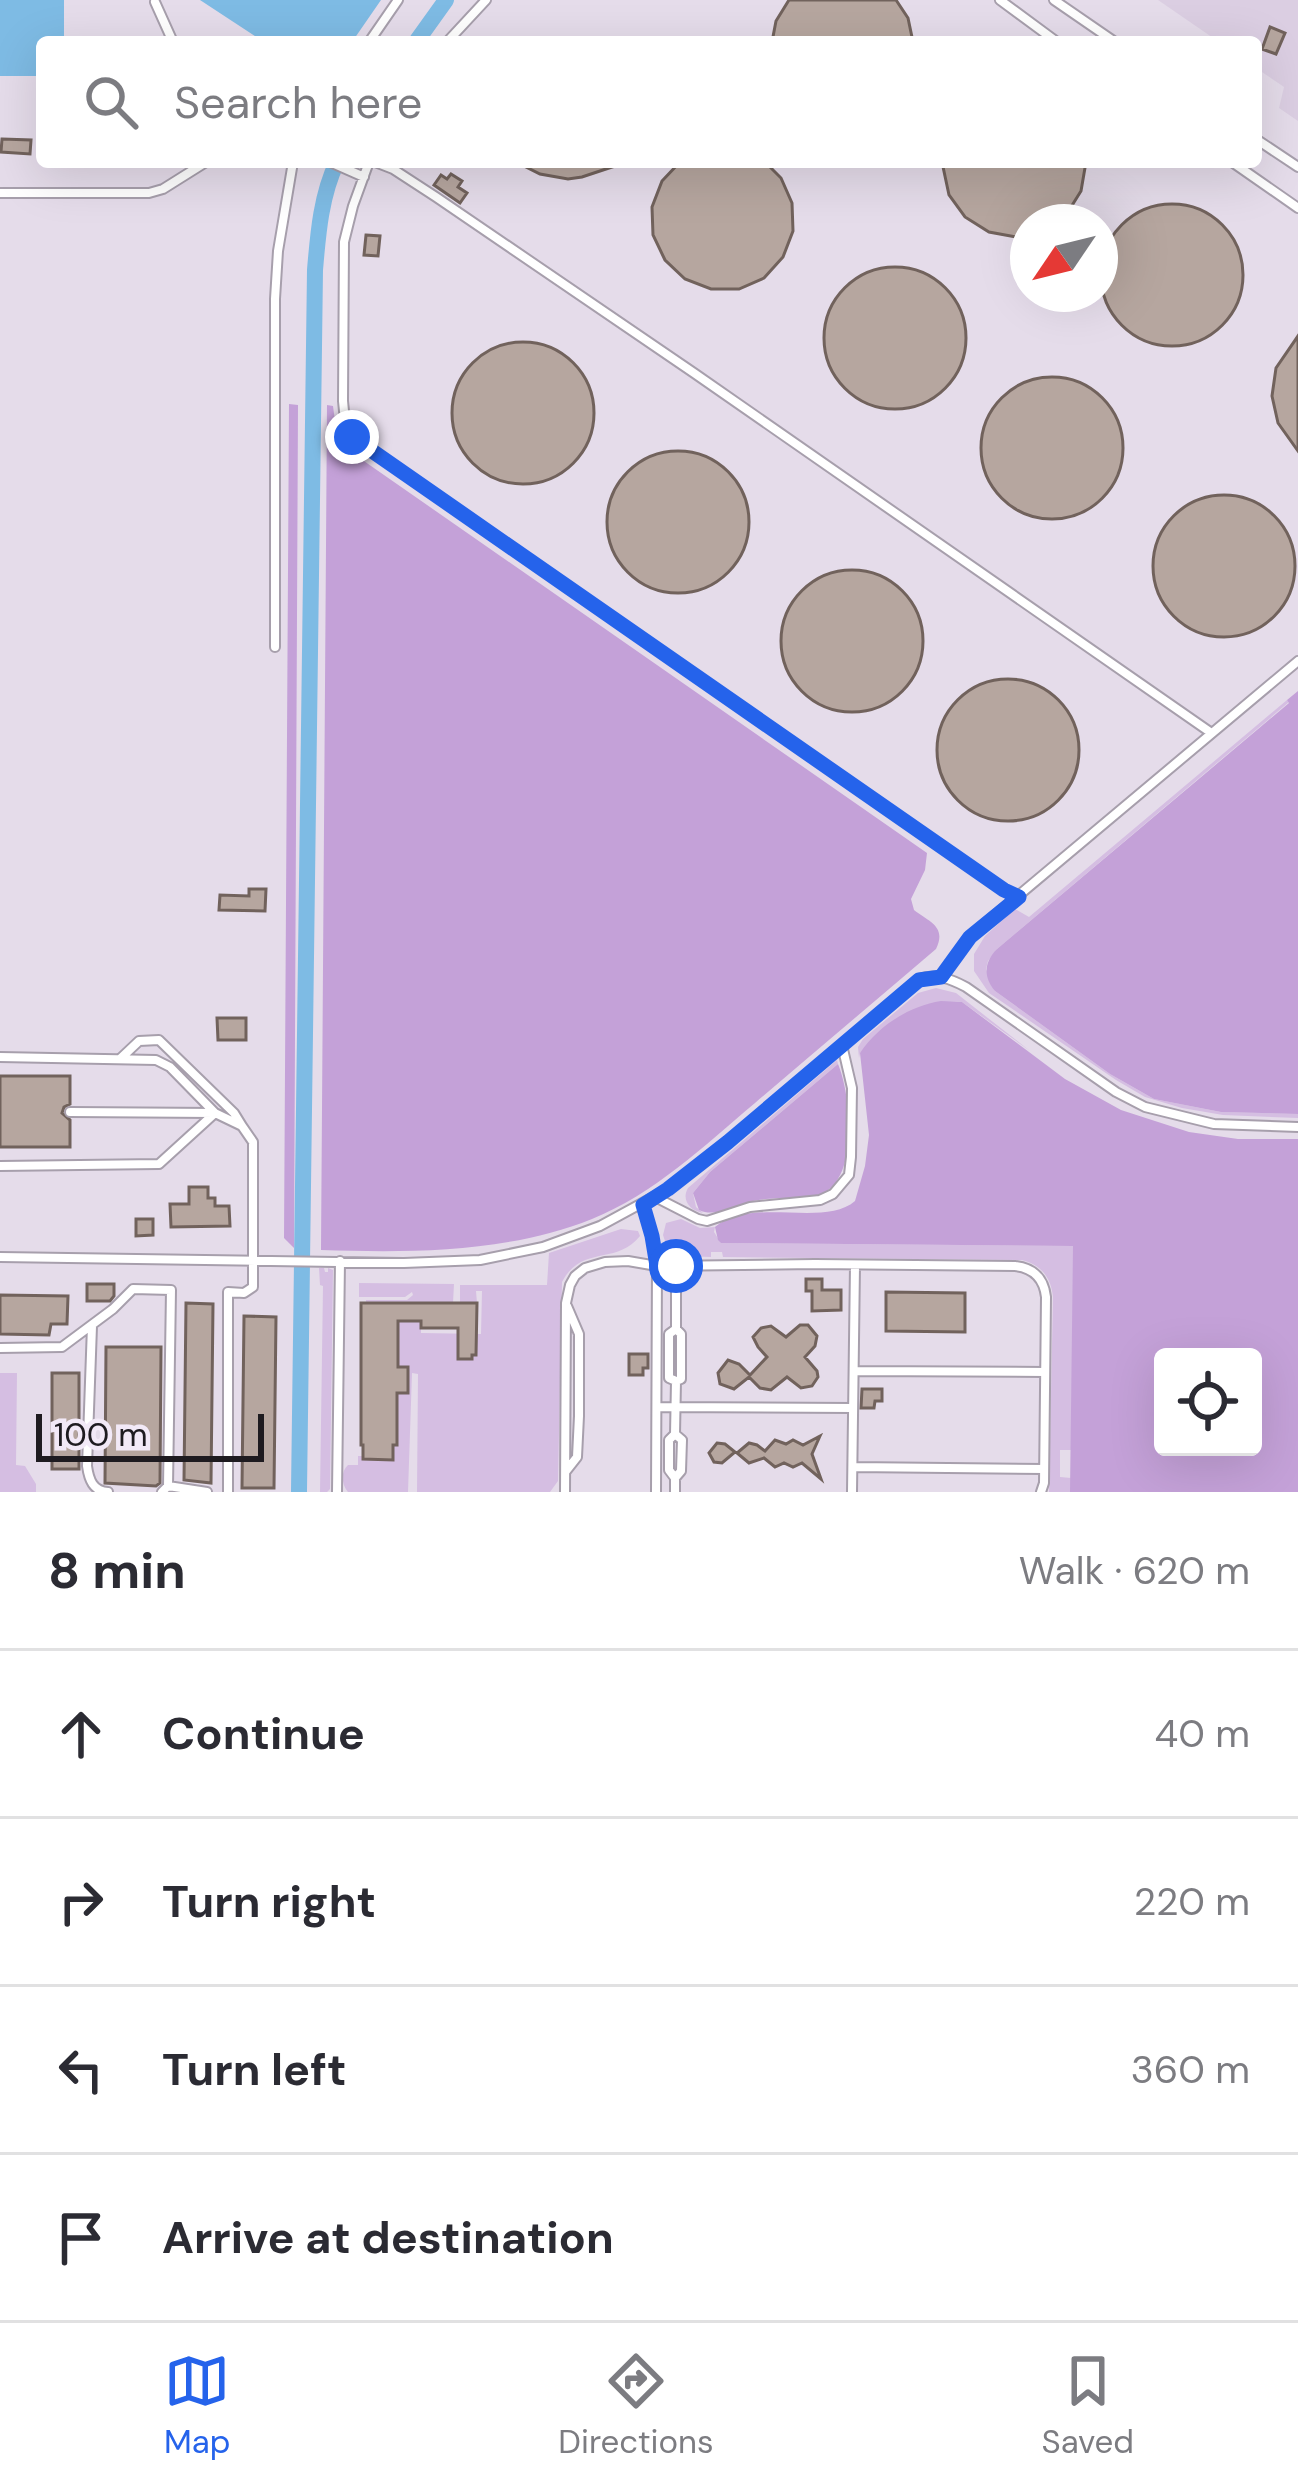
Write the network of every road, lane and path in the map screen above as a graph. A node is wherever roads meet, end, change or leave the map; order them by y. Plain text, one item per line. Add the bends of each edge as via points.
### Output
1 (398, 0) edge
2 (486, 0) edge
3 (1000, 0) edge
4 (1058, 1) edge
5 (155, 2) edge
6 (170, 36) edge
7 (373, 36) edge
8 (453, 36) edge
9 (1049, 36) edge
10 (1107, 36) edge
11 (1262, 144) edge
12 (1298, 167) edge
13 (196, 168) edge
14 (292, 168) edge
15 (344, 168) edge
16 (369, 168) edge
17 (388, 168) edge
18 (1241, 168) edge
19 (364, 177) junction
20 (0, 193) edge
21 (1298, 208) edge
22 (275, 647) dead end
23 (1298, 661) edge
24 (1210, 732) junction
25 (1019, 897) junction
26 (941, 977) junction
27 (842, 1045) junction
28 (0, 1058) edge
29 (120, 1059) junction
30 (70, 1112) dead end
31 (215, 1113) junction
32 (242, 1126) junction
33 (1298, 1126) edge
34 (0, 1166) edge
35 (655, 1197) junction
36 (643, 1205) junction
37 (0, 1257) edge
38 (254, 1260) junction
39 (340, 1261) junction
40 (854, 1265) junction
41 (657, 1266) junction
42 (676, 1266) junction
43 (92, 1324) junction
44 (0, 1348) edge
45 (854, 1371) junction
46 (1045, 1372) junction
47 (656, 1406) junction
48 (676, 1407) junction
49 (853, 1408) junction
50 (853, 1467) junction
51 (1044, 1469) junction
52 (165, 1489) edge
53 (108, 1492) edge
54 (207, 1492) edge
55 (228, 1492) edge
56 (337, 1492) edge
57 (565, 1492) edge
58 (656, 1492) edge
59 (675, 1492) edge
60 (853, 1492) edge
61 (1041, 1492) edge

1 - 7 lane
2 - 8 lane
3 - 9 lane
4 - 10 lane
5 - 6 lane
11 - 12 lane
13 - 20 lane via 149,193
14 - 22 lane via 275,299
15 - 19 lane
16 - 19 lane
17 - 24 lane
18 - 21 lane
19 - 25 lane via 343,259 343,401 352,437
23 - 24 lane
24 - 25 lane
25 - 26 lane via 970,937
26 - 27 lane via 919,980
26 - 33 lane via 1145,1107 1214,1124
27 - 35 lane
27 - 35 lane via 852,1088 851,1157 849,1175 833,1194 707,1221
28 - 29 lane
29 - 31 lane via 163,1062
29 - 32 lane via 140,1041 159,1040
30 - 31 lane
31 - 32 lane
31 - 34 lane via 159,1165
32 - 38 lane via 254,1147
35 - 36 lane
36 - 39 lane via 516,1254
36 - 41 lane
37 - 38 lane
38 - 39 lane
38 - 55 lane via 253,1287 228,1292
39 - 56 lane
40 - 42 lane
40 - 45 lane
40 - 46 lane via 1034,1272 1045,1287
41 - 42 lane
41 - 47 lane
41 - 57 lane via 605,1262 570,1285
42 - 48 lane
43 - 44 lane via 62,1347
43 - 52 lane via 133,1289 171,1290
43 - 53 lane via 87,1466 94,1487
45 - 46 lane
45 - 49 lane
46 - 51 lane
47 - 48 lane
47 - 58 lane
48 - 49 lane
48 - 59 lane via 682,1456
49 - 50 lane
50 - 51 lane
50 - 60 lane
51 - 61 lane
52 - 54 lane

